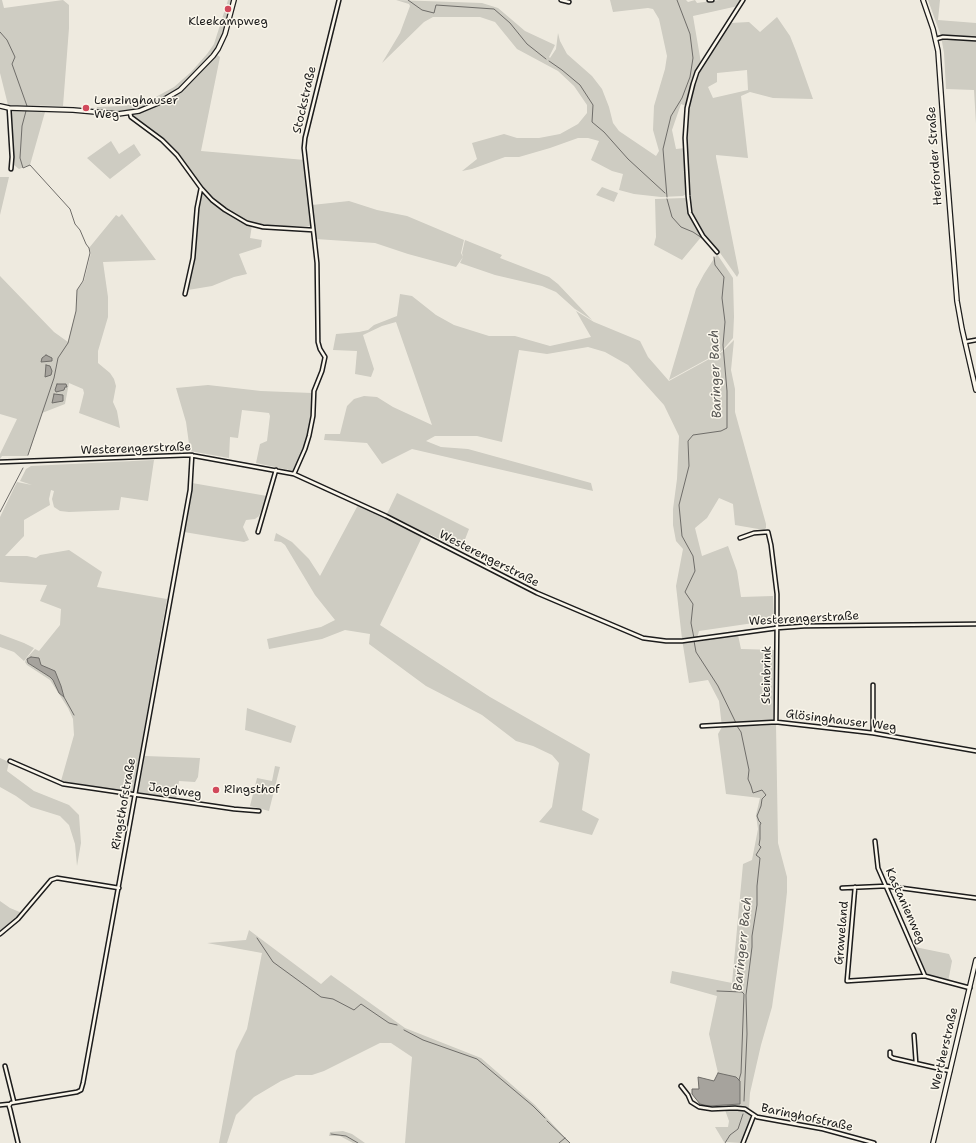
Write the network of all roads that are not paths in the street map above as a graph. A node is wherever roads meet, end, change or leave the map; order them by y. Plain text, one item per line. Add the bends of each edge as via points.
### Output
1 (234, 0) edge
2 (339, 0) edge
3 (561, 0) edge
4 (709, 0) edge
5 (712, 0) edge
6 (743, 0) edge
7 (923, 0) edge
8 (569, 2) dead end
9 (976, 38) edge
10 (936, 39) junction
11 (0, 106) edge
12 (9, 108) junction
13 (130, 113) junction
14 (11, 169) dead end
15 (201, 188) junction
16 (314, 230) junction
17 (717, 252) dead end
18 (185, 294) dead end
19 (976, 340) edge
20 (965, 342) junction
21 (976, 390) edge
22 (192, 455) junction
23 (0, 462) edge
24 (276, 470) junction
25 (294, 474) junction
26 (258, 532) dead end
27 (740, 538) dead end
28 (976, 624) edge
29 (777, 628) junction
30 (873, 685) dead end
31 (776, 722) junction
32 (702, 726) dead end
33 (873, 733) junction
34 (976, 751) edge
35 (10, 761) dead end
36 (135, 795) junction
37 (260, 811) dead end
38 (875, 841) dead end
39 (886, 886) junction
40 (855, 887) junction
41 (119, 888) junction
42 (842, 888) dead end
43 (976, 898) edge
44 (0, 934) edge
45 (976, 960) edge
46 (925, 976) junction
47 (970, 988) junction
48 (914, 1035) dead end
49 (890, 1052) dead end
50 (916, 1063) junction
51 (5, 1066) dead end
52 (950, 1071) junction
53 (681, 1086) dead end
54 (14, 1102) junction
55 (10, 1104) junction
56 (0, 1105) edge
57 (754, 1116) junction
58 (18, 1143) edge
59 (743, 1143) edge
60 (874, 1143) edge
61 (933, 1143) edge

1 - 13 main road via 222,42 206,64 180,90 168,98
2 - 16 street, Stockstraße via 305,138
3 - 8 street
4 - 5 street
6 - 17 street via 697,72 687,108 685,138 690,214 703,236
7 - 10 main road, Herforder Straße
9 - 10 street
10 - 20 main road, Herforder Straße via 959,312
11 - 12 main road
12 - 13 main road
12 - 14 street
13 - 15 street via 131,117 178,155
15 - 16 street via 212,200 247,223 262,227
15 - 18 street via 193,258
16 - 25 street, Stockstraße via 318,342 325,356 314,390 309,436
19 - 20 street
20 - 21 main road
22 - 23 street, Westerengerstraße
22 - 24 street, Westerengerstraße
22 - 36 street, Ringsthofstraße via 190,490
24 - 25 street, Westerengerstraße
24 - 26 street
25 - 29 street, Westerengerstraße via 386,516 537,593 643,638 666,641 693,640
27 - 29 street, Steinbrink via 768,532 777,594
28 - 29 street, Westerengerstraße
29 - 31 street, Steinbrink
30 - 33 street
31 - 32 street, Glösinghauser Weg
31 - 33 street, Glösinghauser Weg
33 - 34 street, Glösinghauser Weg
35 - 36 street, Jagdweg via 63,784
36 - 37 street, Jagdweg
36 - 41 street, Ringsthofstraße
38 - 39 street, Kastanienweg via 878,868
39 - 40 street
39 - 43 street
39 - 46 street, Kastanienweg
40 - 42 street
40 - 46 street, Graweland via 847,981
41 - 44 street via 60,878 51,880 18,919
41 - 54 street, Ringsthofstraße via 82,1087 77,1092
45 - 47 main road, Wertherstraße
46 - 47 street
47 - 52 main road, Wertherstraße
48 - 50 street
49 - 50 street via 893,1058
50 - 52 street
51 - 54 street
52 - 61 main road, Wertherstraße
53 - 57 street, Baringhofstraße via 691,1102 706,1109 745,1109
54 - 55 street, Ringsthofstraße
55 - 56 street
55 - 58 street
57 - 59 street
57 - 60 street, Baringhofstraße via 823,1128

